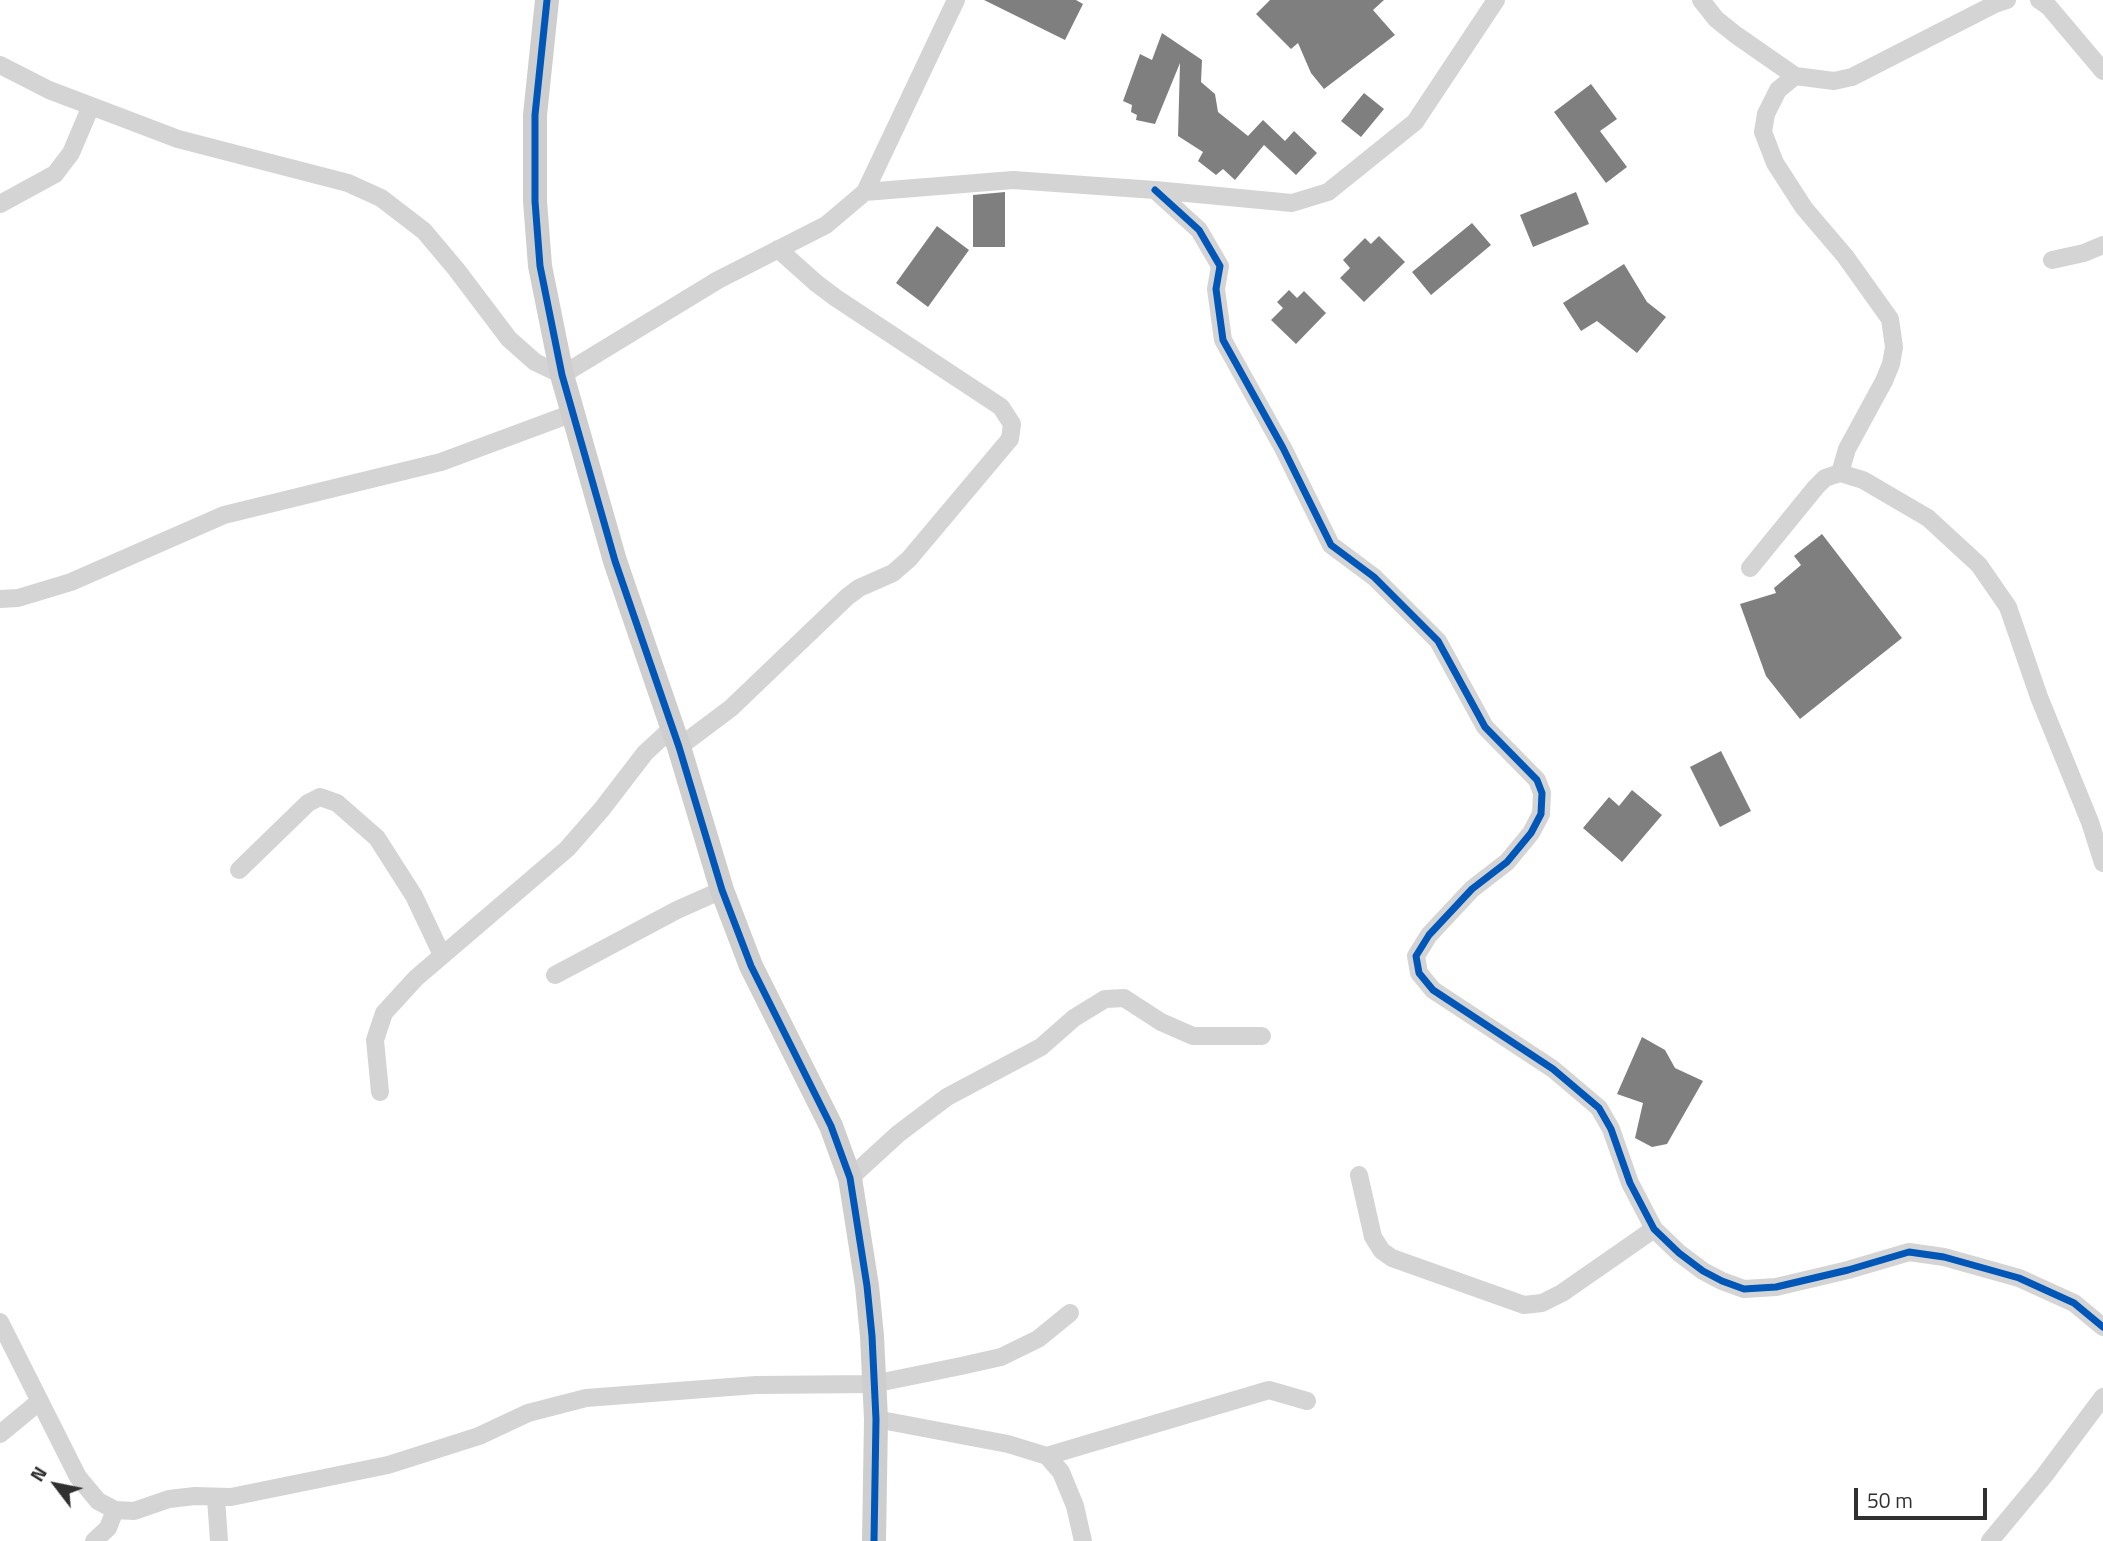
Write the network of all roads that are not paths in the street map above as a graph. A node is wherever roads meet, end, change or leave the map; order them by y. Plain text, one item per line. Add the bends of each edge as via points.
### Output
1 (547, 0) edge
2 (956, 0) edge
3 (1496, 0) edge
4 (1701, 0) edge
5 (2007, 0) edge
6 (2039, 0) edge
7 (0, 65) edge
8 (2103, 71) edge
9 (1795, 76) junction
10 (91, 106) junction
11 (1155, 190) junction
12 (865, 192) junction
13 (0, 204) edge
14 (2103, 245) edge
15 (778, 249) junction
16 (2052, 260) dead end
17 (562, 375) junction
18 (573, 413) junction
19 (1840, 473) junction
20 (1750, 568) dead end
21 (0, 599) edge
22 (676, 738) junction
23 (2103, 863) edge
24 (239, 870) dead end
25 (722, 890) junction
26 (442, 955) junction
27 (555, 975) dead end
28 (1262, 1036) dead end
29 (380, 1092) dead end
30 (1359, 1175) dead end
31 (850, 1178) junction
32 (1654, 1229) junction
33 (1070, 1313) dead end
34 (0, 1322) edge
35 (2103, 1326) edge
36 (873, 1384) junction
37 (2103, 1397) edge
38 (40, 1401) junction
39 (1307, 1401) dead end
40 (876, 1419) junction
41 (0, 1434) edge
42 (1047, 1456) junction
43 (216, 1497) junction
44 (116, 1510) junction
45 (93, 1541) edge
46 (219, 1541) edge
47 (874, 1541) edge
48 (1083, 1541) edge
49 (1990, 1541) edge

1 - 17 street via 535,115 535,201 540,266
2 - 12 street
3 - 11 street via 1415,122 1328,192 1292,203
4 - 9 street via 1716,19
5 - 9 street via 1852,77 1834,81
6 - 8 street
7 - 10 street
9 - 19 street via 1779,90 1766,114 1763,132 1775,163 1804,208 1890,319 1894,347 1891,364 1847,449
10 - 13 street via 71,153 55,174
10 - 17 street via 178,139 348,183 382,198 424,231 509,339 536,362
11 - 12 street via 1013,180
11 - 32 street via 1199,230 1220,266 1216,289 1223,340 1331,545 1374,577 1438,641 1485,727 1537,780 1542,793 1541,814 1531,833 1507,862 1472,889 1429,934 1416,956 1419,973 1433,990 1553,1069 1599,1108
12 - 15 street via 826,225
14 - 16 street
15 - 17 street
15 - 22 street via 816,284 1001,407 1012,424 1010,439 909,559 893,573 847,597 731,708
17 - 18 street
18 - 21 street via 441,463 224,515 71,582
18 - 22 street via 615,561
19 - 20 street via 1816,487
19 - 23 street via 1863,480 1928,518 1979,565 2008,607
22 - 25 street
22 - 26 street via 645,753 567,849
24 - 26 street via 308,803 320,797 337,803 377,838 414,895
25 - 27 street
25 - 31 street via 751,966 831,1126
26 - 29 street via 384,1013 375,1040
28 - 31 street via 1193,1036 1124,998 1105,999 1041,1047 947,1097
30 - 32 street via 1373,1237 1382,1251 1524,1305 1542,1303 1562,1293
31 - 36 street via 867,1286
32 - 35 street via 1703,1271 1744,1289 1776,1287 1909,1252 2019,1278 2074,1303
33 - 36 street via 1038,1339 1000,1357
34 - 38 street
36 - 40 street
36 - 43 street via 756,1385 586,1398 528,1413 479,1436 387,1465
37 - 49 street
38 - 41 street
38 - 44 street via 78,1478 98,1501
39 - 42 street via 1269,1390
40 - 42 street
40 - 47 street
42 - 48 street via 1060,1472 1075,1506
43 - 44 street via 169,1499 134,1511
43 - 46 street
44 - 45 street via 108,1528

